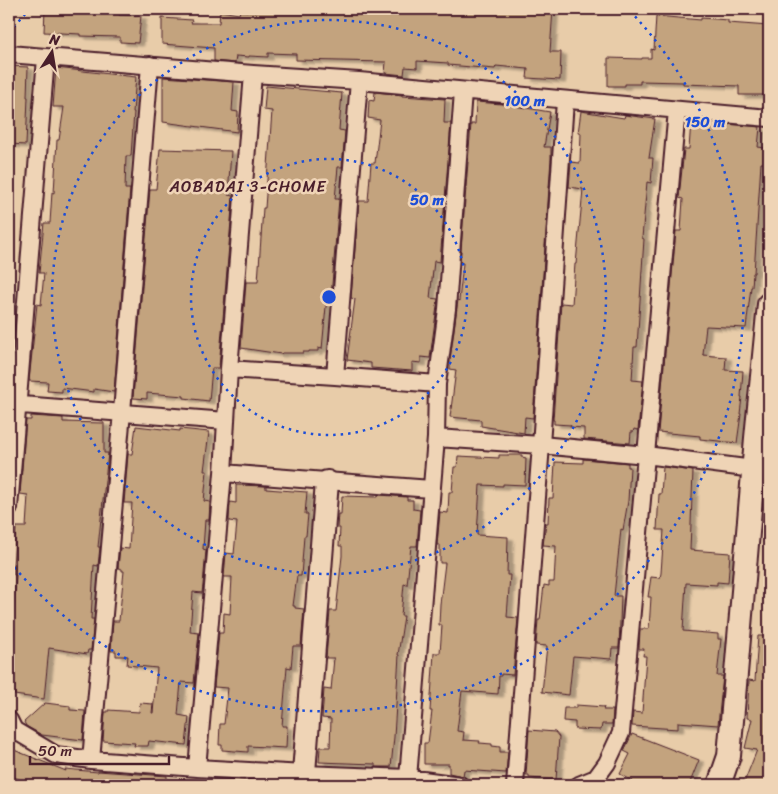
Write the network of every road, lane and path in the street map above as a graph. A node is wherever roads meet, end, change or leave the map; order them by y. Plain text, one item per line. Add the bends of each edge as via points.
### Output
1 (9, 54) edge
2 (46, 58) junction
3 (150, 66) junction
4 (253, 74) junction
5 (359, 81) junction
6 (463, 91) junction
7 (565, 101) junction
8 (677, 110) junction
9 (769, 118) edge
10 (769, 304) edge
11 (229, 369) junction
12 (335, 376) junction
13 (437, 384) junction
14 (13, 404) edge
15 (122, 412) junction
16 (226, 421) junction
17 (436, 438) junction
18 (762, 439) edge
19 (541, 445) junction
20 (646, 455) junction
21 (753, 470) junction
22 (223, 474) junction
23 (327, 482) junction
24 (431, 489) junction
25 (9, 508) edge
26 (9, 720) edge
27 (91, 760) junction
28 (197, 768) junction
29 (408, 778) junction
30 (303, 780) edge
31 (599, 782) edge
32 (460, 785) edge
33 (515, 785) edge
34 (578, 785) edge
35 (719, 785) edge

1 - 2 street
2 - 3 street
2 - 14 street
3 - 4 street
3 - 15 street
4 - 5 street
4 - 11 street
5 - 6 street
5 - 12 street
6 - 7 street
6 - 13 street via 447,309
7 - 8 street
7 - 19 street
8 - 9 street
8 - 20 street
10 - 18 street
11 - 12 street
11 - 16 street
12 - 13 street
13 - 17 street
14 - 15 street
14 - 25 street
15 - 16 street
15 - 27 street
16 - 22 street
17 - 19 street
17 - 24 street
18 - 21 street
19 - 20 street
19 - 33 street
20 - 21 street
20 - 31 street via 621,732
21 - 35 street via 729,756
22 - 23 street
22 - 28 street
23 - 24 street
23 - 30 street
24 - 29 street
26 - 27 street via 14,730 56,755
27 - 28 street
28 - 30 street
29 - 30 street
29 - 32 street
31 - 34 street

